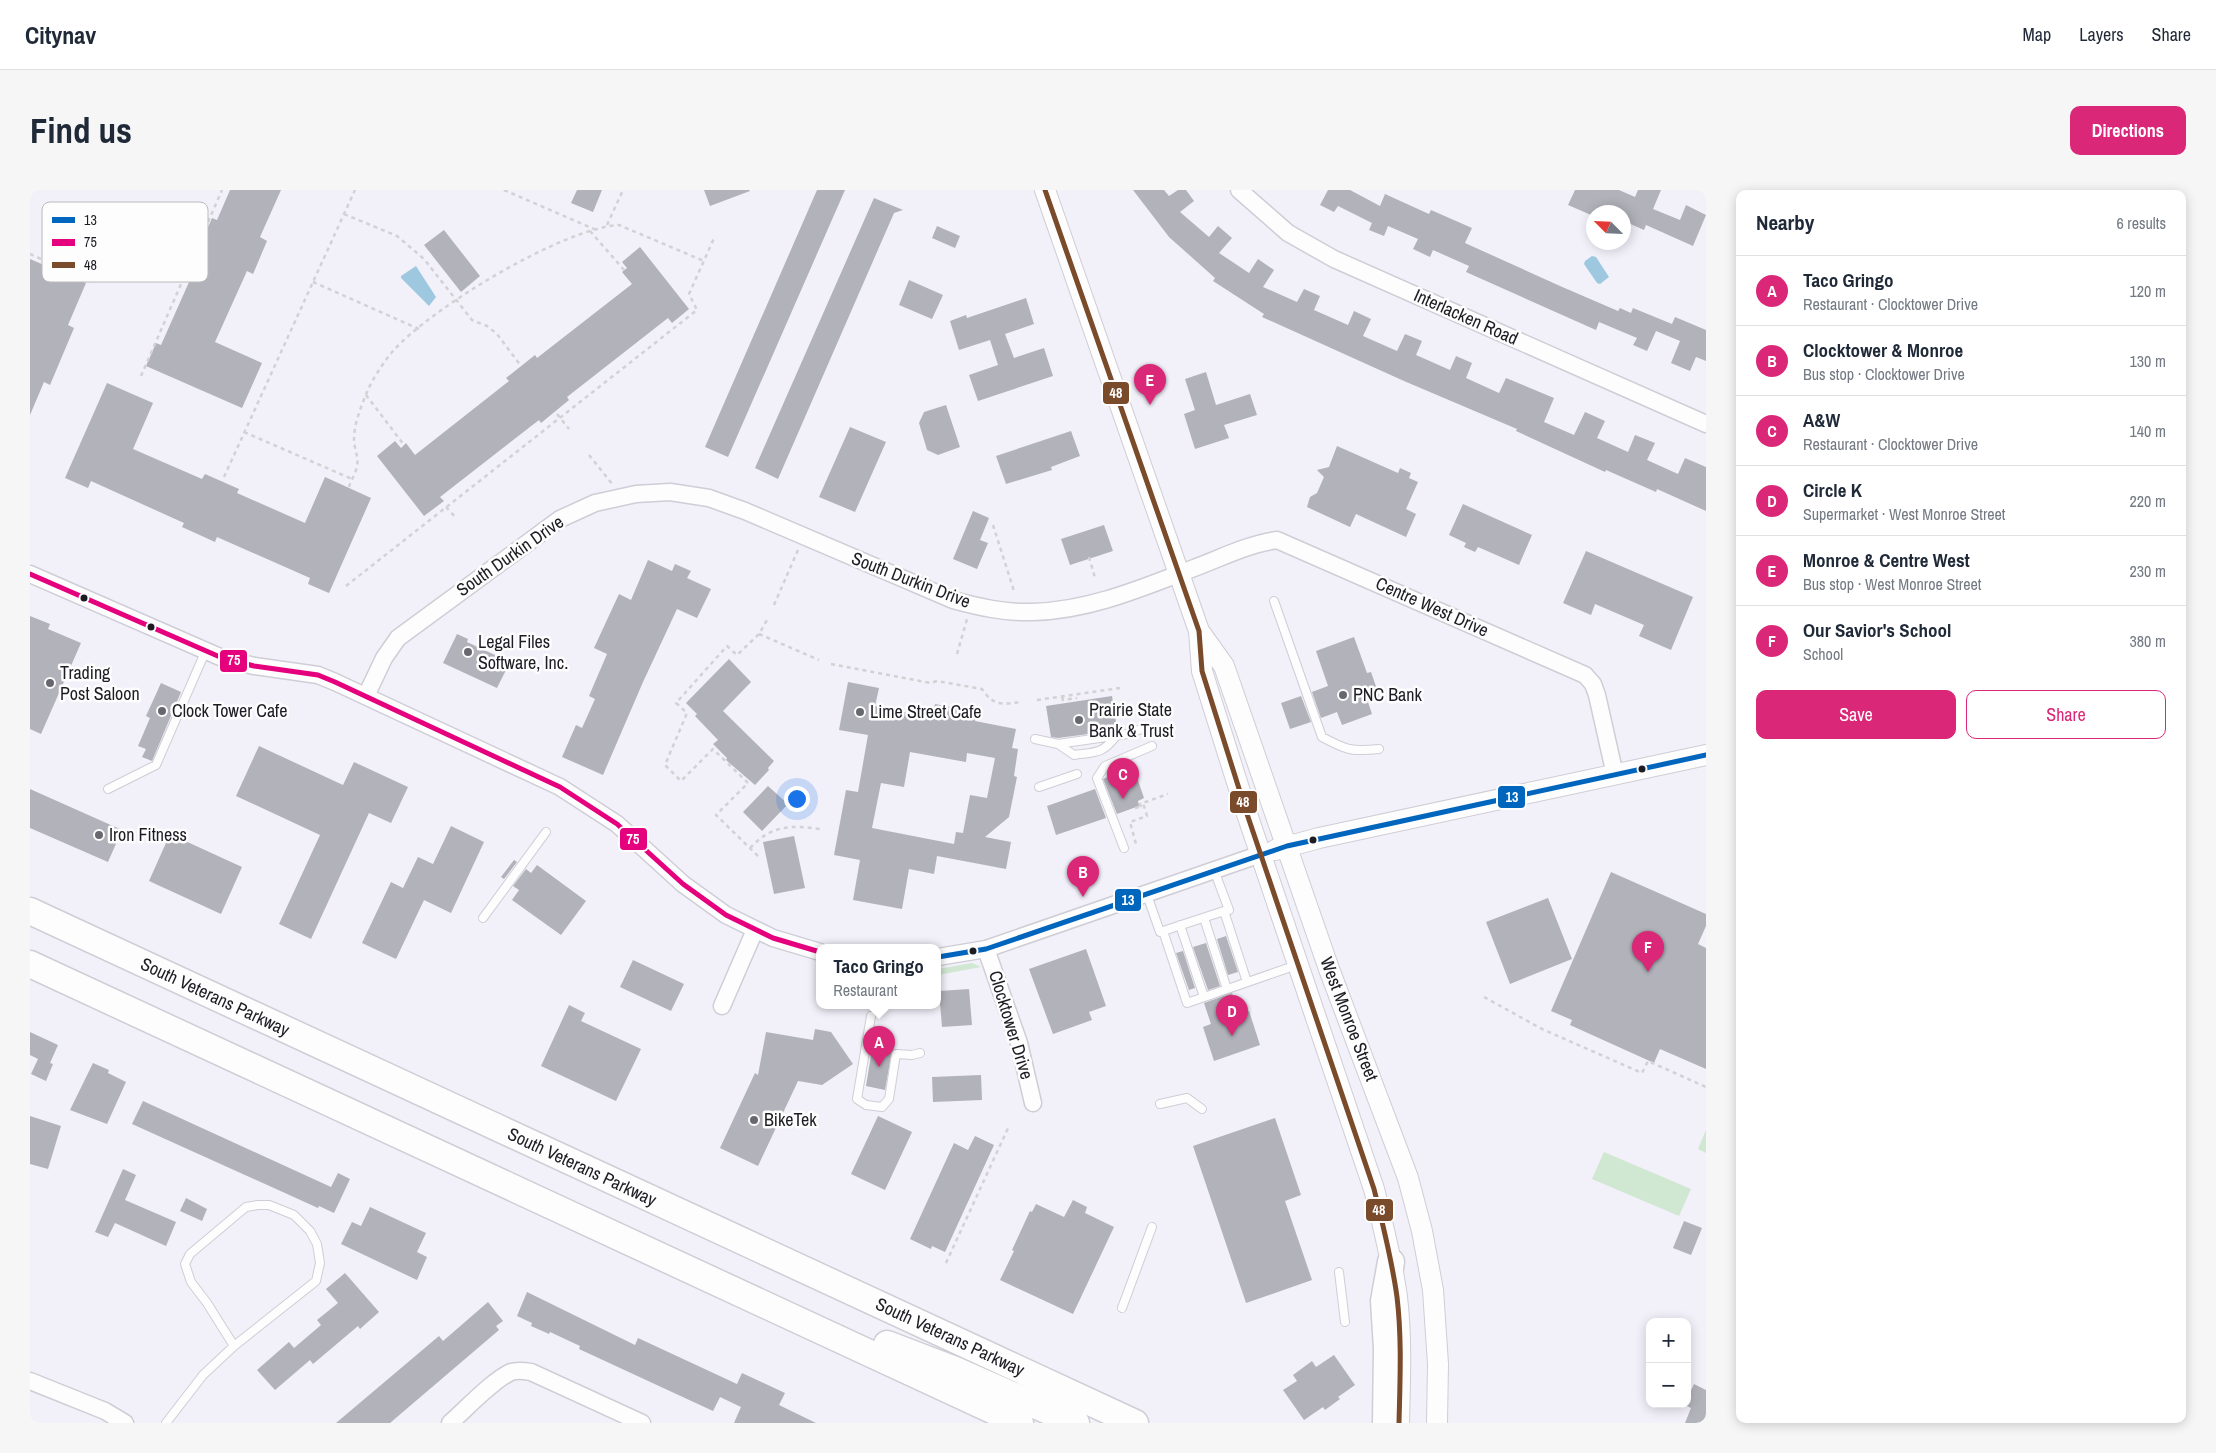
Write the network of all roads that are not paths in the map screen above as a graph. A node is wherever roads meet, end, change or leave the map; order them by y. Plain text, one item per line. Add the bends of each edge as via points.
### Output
1 (1045, 190) edge
2 (1238, 190) edge
3 (1706, 424) edge
4 (30, 574) edge
5 (1180, 574) junction
6 (1274, 601) dead end
7 (1199, 631) junction
8 (206, 650) junction
9 (366, 696) junction
10 (1147, 727) dead end
11 (1116, 736) junction
12 (1035, 739) dead end
13 (1058, 744) junction
14 (1152, 746) dead end
15 (1379, 749) dead end
16 (1706, 755) edge
17 (1077, 774) dead end
18 (1615, 774) junction
19 (1039, 786) dead end
20 (108, 789) dead end
21 (546, 832) dead end
22 (1286, 846) junction
23 (1124, 848) dead end
24 (1261, 854) junction
25 (1214, 870) junction
26 (1146, 892) junction
27 (30, 911) edge
28 (1224, 911) junction
29 (483, 918) dead end
30 (1204, 918) junction
31 (1180, 926) junction
32 (755, 930) junction
33 (1163, 931) junction
34 (986, 949) junction
35 (816, 951) edge
36 (941, 956) edge
37 (30, 964) edge
38 (1299, 965) junction
39 (1247, 982) junction
40 (1227, 989) junction
41 (1204, 997) junction
42 (722, 1006) dead end
43 (871, 1016) dead end
44 (920, 1052) dead end
45 (1033, 1103) dead end
46 (1160, 1104) dead end
47 (1202, 1108) dead end
48 (1152, 1227) dead end
49 (1391, 1262) junction
50 (1339, 1272) dead end
51 (1122, 1308) dead end
52 (777, 1311) junction
53 (1345, 1322) dead end
54 (834, 1338) junction
55 (234, 1346) junction
56 (30, 1380) edge
57 (124, 1423) edge
58 (166, 1423) edge
59 (450, 1423) edge
60 (642, 1423) edge
61 (988, 1423) edge
62 (1020, 1423) edge
63 (1076, 1423) edge
64 (1135, 1423) edge
65 (1386, 1423) edge
66 (1400, 1423) edge
67 (1438, 1423) edge

1 - 5 street, West Monroe Street
2 - 3 street, Interlacken Road via 1288,233 1334,259
4 - 8 street
5 - 7 street, West Monroe Street
5 - 9 street, South Durkin Drive via 1066,609 1030,612 988,608 930,592 709,498 670,492 626,496 595,503 560,519 398,638 384,658
5 - 18 street, Centre West Drive via 1251,546 1277,540 1570,667 1593,684
6 - 15 lane via 1322,737 1355,751
7 - 22 street, West Monroe Street via 1224,666
7 - 24 street, West Monroe Street via 1202,671
8 - 9 street via 254,666 318,675
8 - 20 lane via 156,765
9 - 32 street via 534,774 580,799 617,824 701,898
10 - 11 lane
11 - 13 lane
11 - 13 lane via 1101,751 1074,755
12 - 13 lane
14 - 23 lane via 1106,766 1097,778
16 - 18 street
17 - 19 lane
18 - 22 street
21 - 29 lane
22 - 24 street
22 - 67 street, West Monroe Street via 1408,1178 1422,1231 1437,1324
24 - 25 street, Clocktower Drive
24 - 38 street, West Monroe Street
25 - 26 street, Clocktower Drive
25 - 28 lane via 1229,910
26 - 33 lane via 1160,932
26 - 34 street, Clocktower Drive
27 - 64 highway, South Veterans Parkway
28 - 30 lane
28 - 39 lane
30 - 31 lane
30 - 40 lane
31 - 33 lane
31 - 41 lane
32 - 35 street
32 - 42 street
33 - 41 lane via 1187,1003
34 - 36 street, Clocktower Drive
34 - 45 street, Clocktower Drive via 1019,1043
37 - 52 highway
38 - 39 lane
38 - 49 street, West Monroe Street via 1374,1189
39 - 40 lane
40 - 41 lane
43 - 44 lane via 857,1099 866,1105 882,1107 889,1099 896,1054
46 - 47 lane via 1187,1098
48 - 51 lane
49 - 65 highway via 1384,1301
49 - 66 street, West Monroe Street via 1400,1334
50 - 53 lane
52 - 54 highway
52 - 63 highway via 833,1323 955,1370
54 - 61 highway via 879,1372
54 - 62 highway
55 - 55 lane via 316,1281 320,1263 317,1244 310,1232 294,1215 269,1206 246,1207 190,1254 185,1264 191,1282
55 - 58 lane via 202,1375
56 - 57 street via 106,1411
59 - 60 street via 513,1371 531,1372

